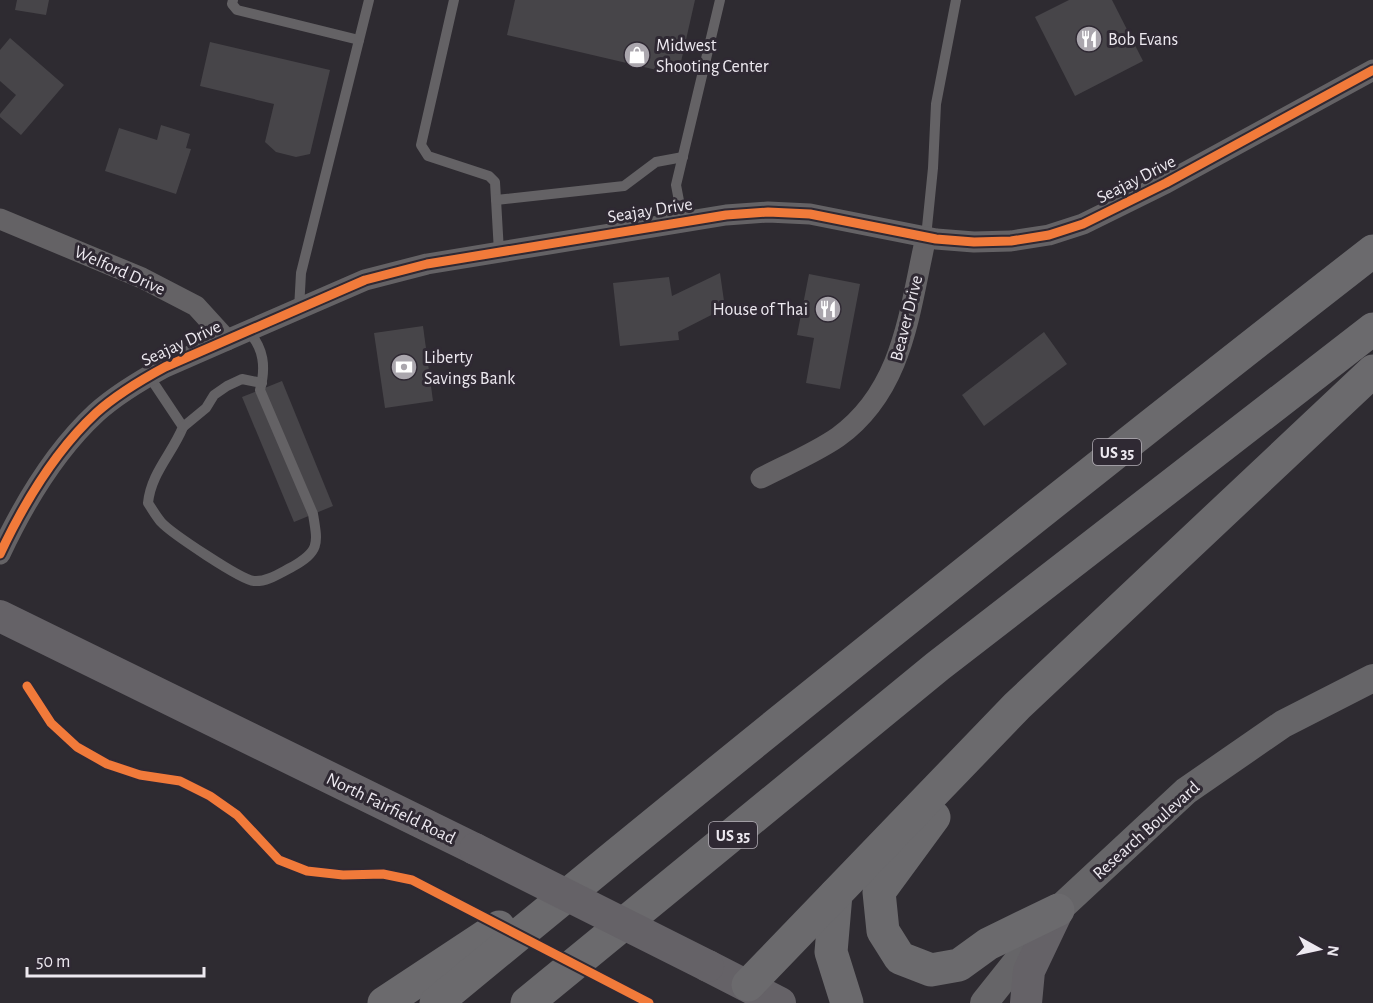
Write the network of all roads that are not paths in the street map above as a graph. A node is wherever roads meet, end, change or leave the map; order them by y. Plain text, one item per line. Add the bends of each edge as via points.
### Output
1 (233, 0) edge
2 (369, 0) edge
3 (454, 0) edge
4 (720, 0) edge
5 (956, 0) edge
6 (359, 40) junction
7 (1373, 70) edge
8 (683, 157) junction
9 (496, 200) junction
10 (0, 219) edge
11 (683, 222) junction
12 (926, 237) junction
13 (1373, 251) edge
14 (499, 252) junction
15 (299, 309) junction
16 (1373, 328) edge
17 (248, 331) junction
18 (227, 340) junction
19 (1373, 371) edge
20 (149, 376) junction
21 (262, 383) junction
22 (183, 427) junction
23 (761, 478) dead end
24 (0, 554) edge
25 (0, 616) edge
26 (1373, 678) edge
27 (1017, 706) junction
28 (641, 833) junction
29 (836, 894) junction
30 (1058, 910) junction
31 (748, 985) junction
32 (384, 1003) edge
33 (436, 1003) edge
34 (527, 1003) edge
35 (780, 1003) edge
36 (847, 1003) edge
37 (984, 1003) edge
38 (1026, 1003) edge

1 - 6 lane via 237,10
2 - 6 lane
3 - 9 lane via 421,145 428,156 489,176 495,182
4 - 8 lane
5 - 12 lane via 936,104
6 - 15 lane via 301,273
7 - 12 street, Seajay Drive via 1083,224 1011,241
8 - 9 lane via 656,162 624,186
8 - 11 lane via 676,185
9 - 14 lane
10 - 18 street, Welford Drive via 142,278 196,306
11 - 12 street, Seajay Drive via 768,212 810,214
11 - 14 street, Seajay Drive
12 - 23 street, Beaver Drive via 899,353 878,397 837,438
13 - 28 highway, US 35
14 - 15 street, Seajay Drive via 365,280
15 - 17 street, Seajay Drive
16 - 34 highway, US 35 via 938,666
17 - 18 street, Seajay Drive
17 - 21 lane via 262,352
18 - 20 street, Seajay Drive
19 - 27 highway
20 - 22 lane
20 - 24 street, Seajay Drive via 97,412 69,441 35,490
21 - 22 lane via 242,379 227,386
21 - 22 lane via 260,390 313,514 316,533 314,550 308,557 275,577 252,581 231,570 174,533 148,503 150,487
25 - 31 main road, North Fairfield Road, bridge
26 - 30 main road, Research Boulevard via 1283,723 1186,791
27 - 29 highway
27 - 30 highway via 879,892 883,931 900,958 932,970 959,965 988,944
28 - 32 highway
28 - 33 highway, US 35
29 - 31 highway
29 - 36 highway via 831,952
30 - 37 main road, Research Boulevard
30 - 38 main road via 1029,971
31 - 35 main road, North Fairfield Road

